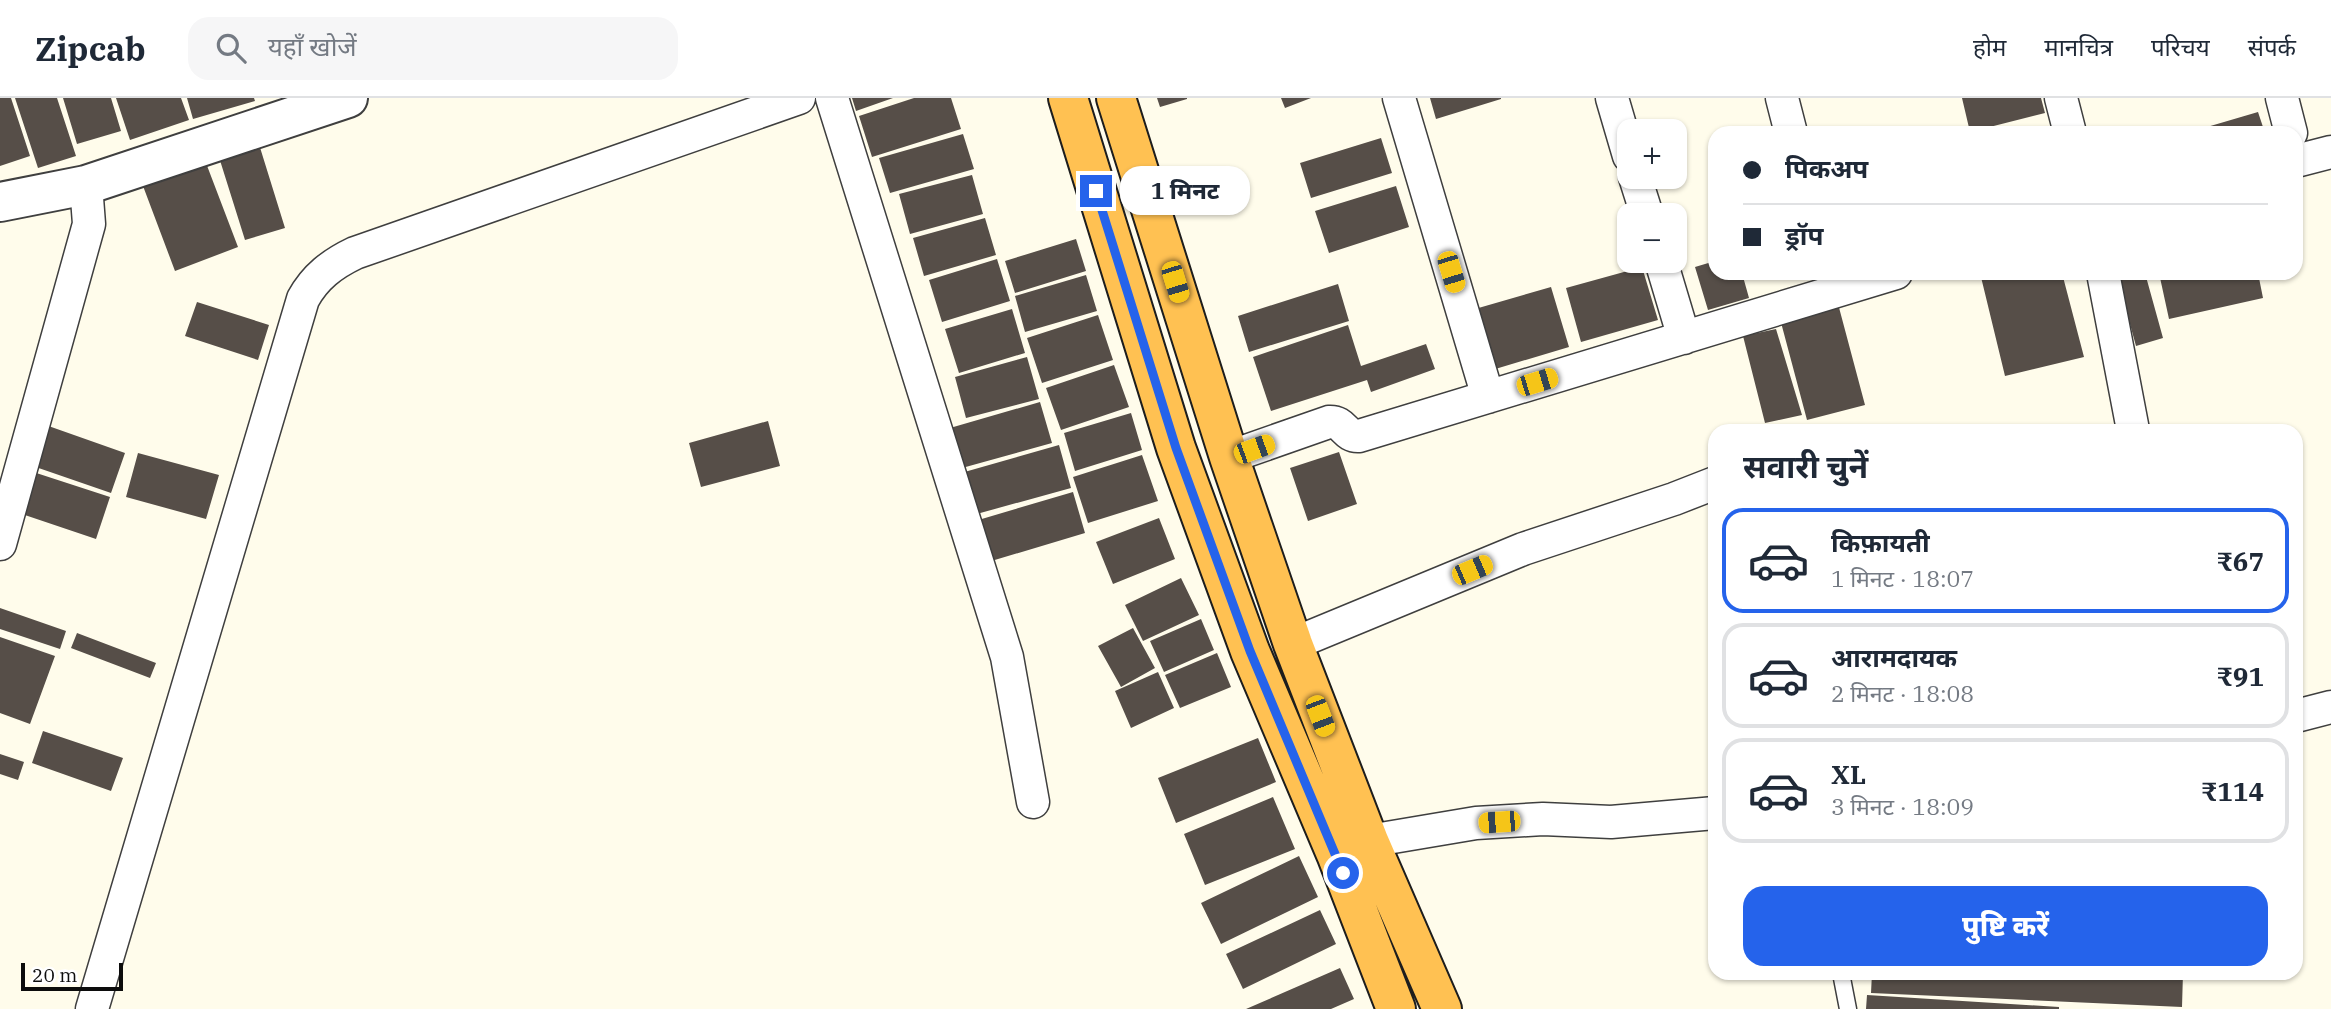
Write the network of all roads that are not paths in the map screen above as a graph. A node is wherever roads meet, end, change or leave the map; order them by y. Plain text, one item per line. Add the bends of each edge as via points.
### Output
1 (348, 98) edge
2 (799, 98) edge
3 (832, 98) edge
4 (1068, 98) edge
5 (1116, 98) edge
6 (1399, 98) edge
7 (1612, 98) edge
8 (1782, 98) edge
9 (2061, 98) edge
10 (2282, 98) edge
11 (1618, 119) edge
12 (1789, 126) edge
13 (2068, 126) edge
14 (2289, 126) edge
15 (2303, 151) edge
16 (2331, 152) edge
17 (86, 185) junction
18 (0, 202) edge
19 (1665, 273) edge
20 (1850, 280) edge
21 (2104, 280) edge
22 (1830, 283) edge
23 (1684, 338) junction
24 (1489, 397) junction
25 (2132, 424) edge
26 (1229, 457) junction
27 (1708, 485) edge
28 (0, 544) edge
29 (1293, 644) junction
30 (2331, 707) edge
31 (2303, 714) edge
32 (1331, 796) junction
33 (1033, 802) dead end
34 (1708, 814) edge
35 (1369, 841) junction
36 (1393, 896) junction
37 (1358, 911) junction
38 (1842, 980) edge
39 (92, 1009) edge
40 (1396, 1009) edge
41 (1442, 1009) edge
42 (1848, 1009) edge

1 - 17 street
2 - 39 street via 355,253 338,261 311,285 303,299
3 - 33 street via 1007,657
4 - 32 highway via 1176,448 1250,651
5 - 26 highway
6 - 24 street
7 - 11 street
8 - 12 street
9 - 13 street
10 - 14 street
15 - 16 street
17 - 18 street
17 - 28 street via 89,224
19 - 23 street
20 - 22 street
21 - 25 street
22 - 23 street
23 - 24 street
24 - 26 street via 1359,436 1346,433 1337,421 1329,422
26 - 29 highway
27 - 29 street via 1523,549
29 - 32 highway
30 - 31 street
32 - 35 highway
32 - 37 highway
34 - 35 street via 1611,821 1476,823
35 - 36 highway
36 - 37 highway
36 - 41 highway
37 - 40 highway
38 - 42 lane

